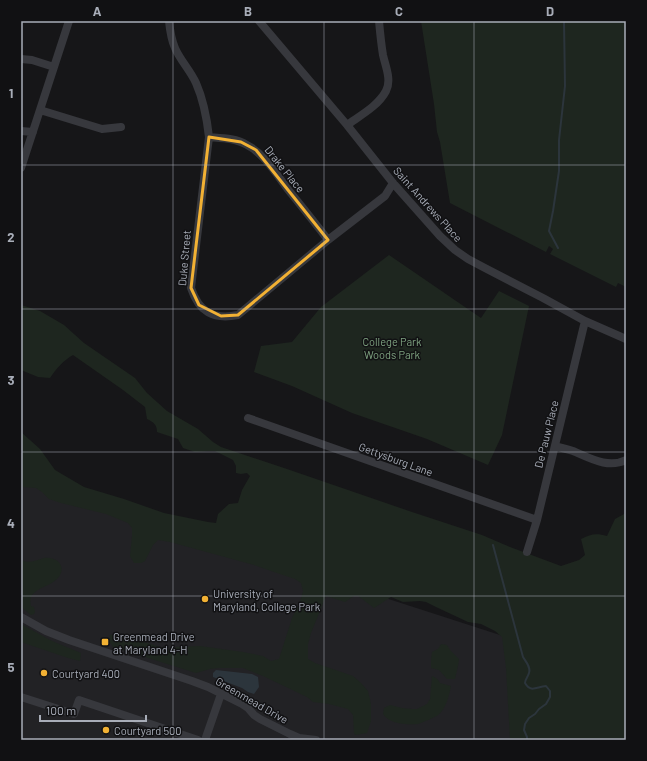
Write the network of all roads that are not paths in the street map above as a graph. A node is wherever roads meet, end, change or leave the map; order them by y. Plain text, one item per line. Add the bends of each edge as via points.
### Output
1 (69, 21) edge
2 (169, 21) edge
3 (379, 21) edge
4 (259, 22) edge
5 (21, 59) edge
6 (54, 67) junction
7 (40, 110) junction
8 (347, 125) junction
9 (121, 127) dead end
10 (21, 131) edge
11 (33, 132) junction
12 (208, 137) junction
13 (21, 168) edge
14 (393, 183) junction
15 (328, 240) junction
16 (585, 321) junction
17 (626, 339) edge
18 (248, 418) dead end
19 (555, 446) junction
20 (626, 460) edge
21 (537, 520) junction
22 (527, 552) dead end
23 (21, 617) edge
24 (221, 694) junction
25 (21, 697) edge
26 (198, 740) edge
27 (205, 740) edge
28 (316, 740) edge

1 - 6 street
2 - 12 street, Duke Street via 175,49 196,82
3 - 8 street via 388,78 387,89 369,110
4 - 8 street, Saint Andrews Place
5 - 6 street
6 - 7 street
7 - 9 street via 102,129
7 - 11 street
8 - 14 street, Saint Andrews Place
10 - 11 street
11 - 13 street
12 - 15 street, Drake Place via 234,140 256,150
12 - 15 street, Duke Street via 191,288 199,305 211,314 238,315
14 - 15 street, Duke Street via 385,196
14 - 16 street, Saint Andrews Place via 455,250 483,268
16 - 17 street, Saint Andrews Place
16 - 19 street, De Pauw Place
18 - 21 street, Gettysburg Lane
19 - 20 street via 598,462 615,464
19 - 21 street, De Pauw Place
21 - 22 street, De Pauw Place
23 - 24 street, Greenmead Drive via 69,640 192,681
24 - 27 street
24 - 28 street, Greenmead Drive via 242,704 260,719 290,734
25 - 26 street via 74,714 79,700

